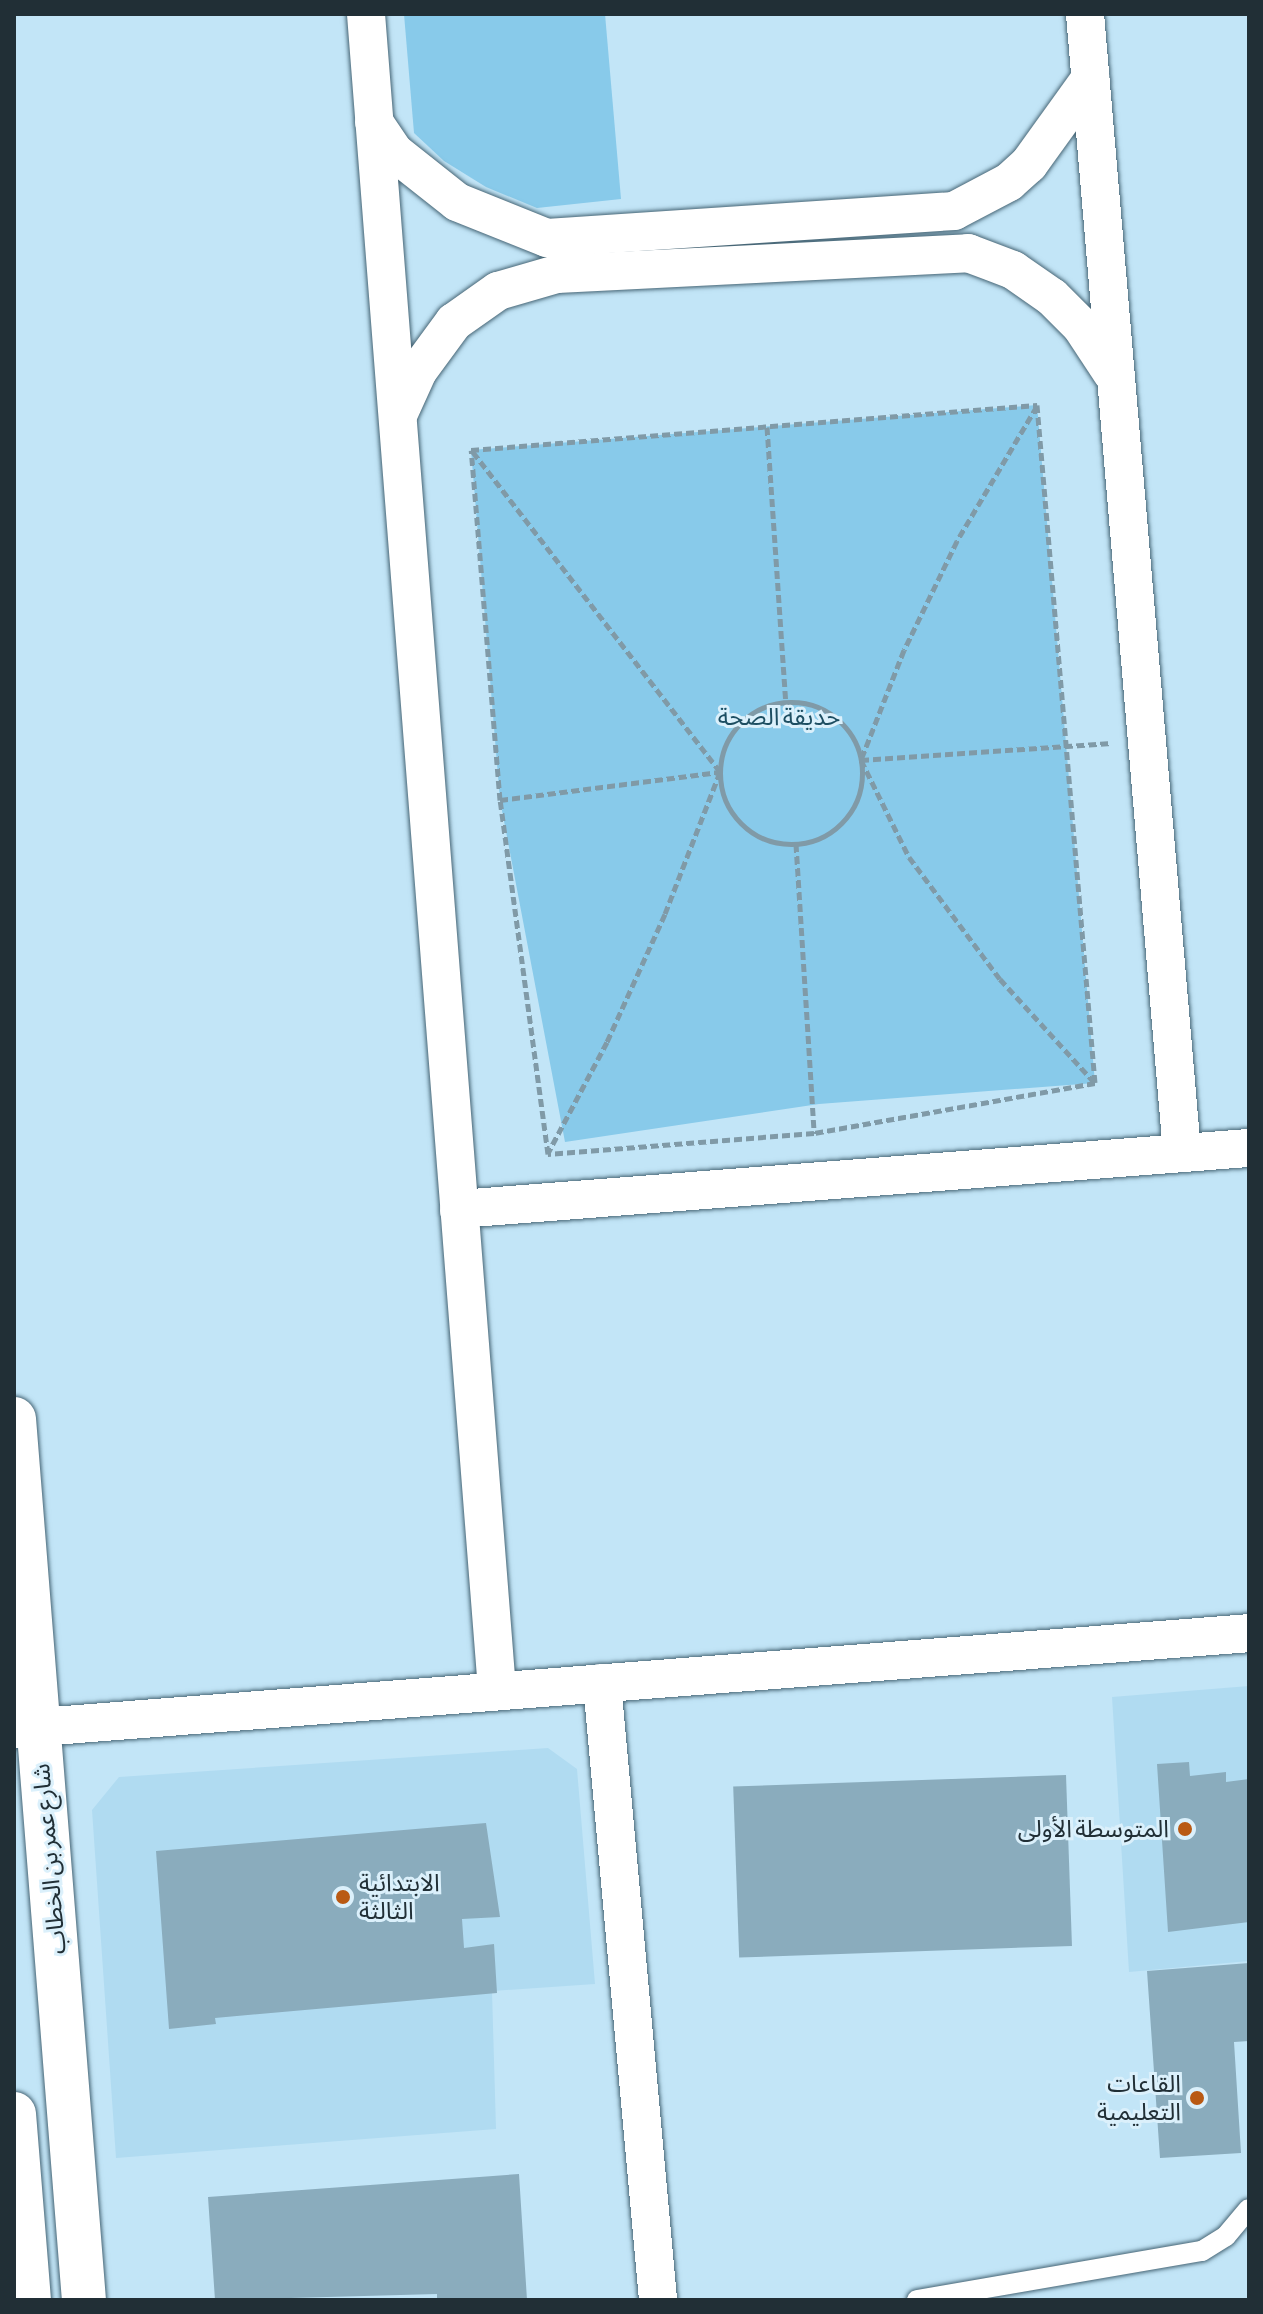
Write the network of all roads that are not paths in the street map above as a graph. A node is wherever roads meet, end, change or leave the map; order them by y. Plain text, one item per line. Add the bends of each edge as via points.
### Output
1 (366, 14) edge
2 (1085, 14) edge
3 (1090, 79) junction
4 (374, 122) junction
5 (1116, 378) junction
6 (397, 415) junction
7 (1249, 1148) edge
8 (1182, 1153) junction
9 (459, 1209) junction
10 (14, 1419) edge
11 (1249, 1633) edge
12 (602, 1683) junction
13 (497, 1691) junction
14 (26, 1728) edge
15 (14, 2114) edge
16 (1249, 2209) edge
17 (29, 2300) edge
18 (84, 2300) edge
19 (658, 2300) edge
20 (917, 2300) edge

1 - 4 street
2 - 3 street
3 - 4 street via 1029,164 1009,182 954,211 547,238 457,202 394,152
3 - 5 street
4 - 6 street
5 - 6 street via 1081,326 1052,297 1013,270 968,253 557,274 498,291 454,322 418,371
5 - 8 street
6 - 9 street
7 - 8 street
8 - 9 street
9 - 13 street
10 - 14 street, شارع عمر بن الخطاب
11 - 12 street
12 - 13 street
12 - 19 street
13 - 14 street
14 - 18 street, شارع عمر بن الخطاب
15 - 17 street
16 - 20 lane via 1226,2236 1202,2251

